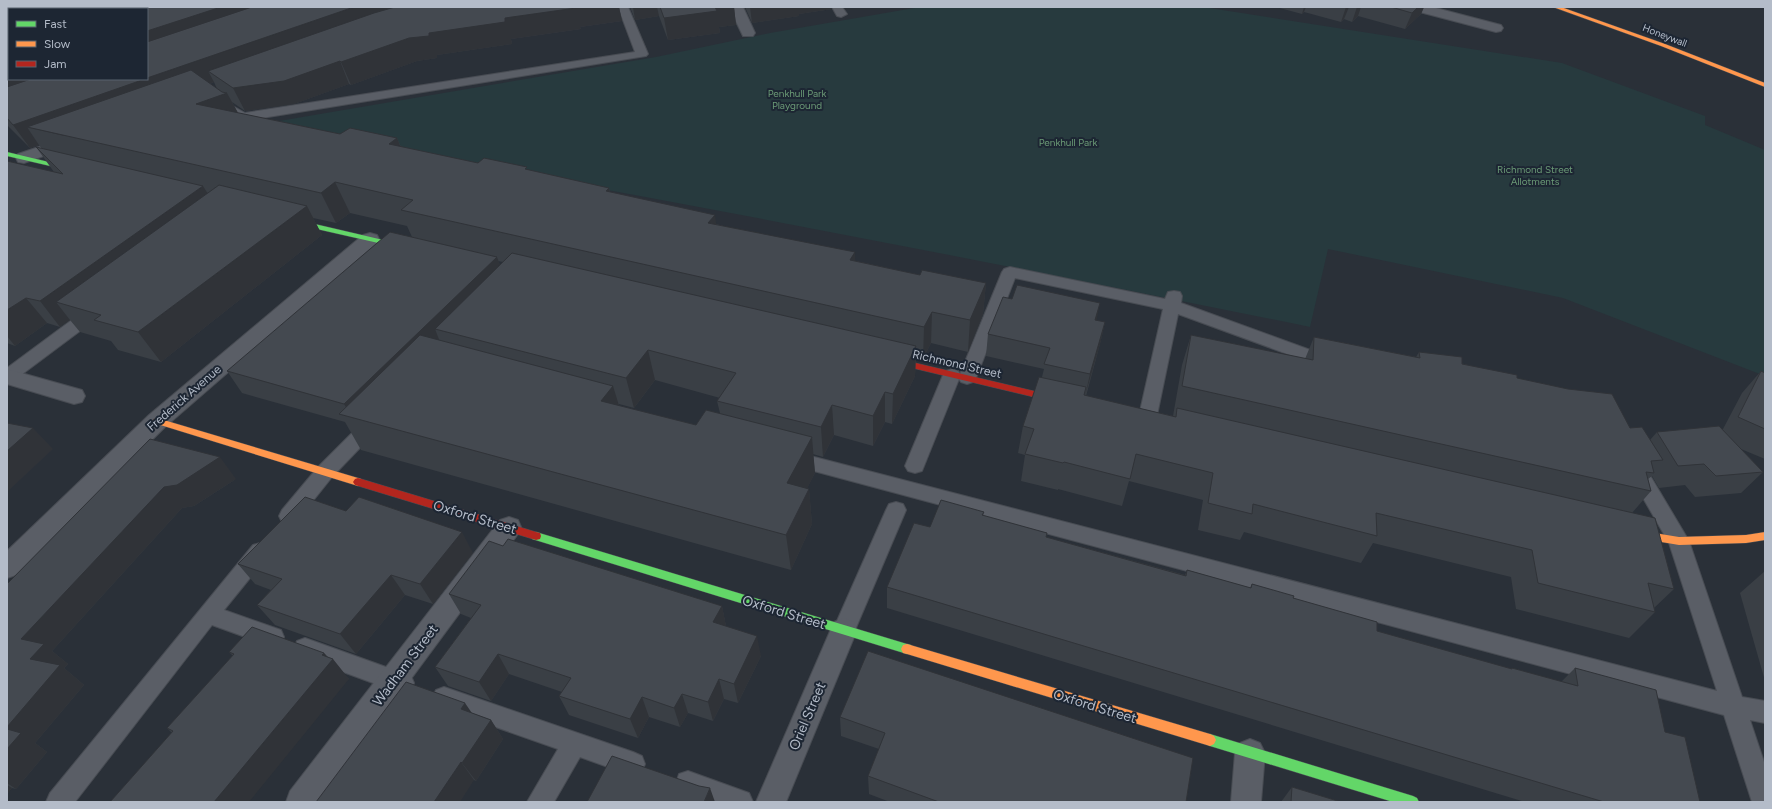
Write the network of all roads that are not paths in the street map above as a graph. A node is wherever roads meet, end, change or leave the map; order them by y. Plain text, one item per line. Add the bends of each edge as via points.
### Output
1 (623, 7) edge
2 (736, 7) edge
3 (1417, 7) edge
4 (1556, 7) edge
5 (1496, 28) dead end
6 (748, 33) dead end
7 (1765, 85) edge
8 (218, 100) edge
9 (82, 136) edge
10 (7, 154) edge
11 (24, 158) junction
12 (86, 172) edge
13 (279, 217) edge
14 (370, 239) junction
15 (416, 249) edge
16 (109, 301) edge
17 (1172, 301) junction
18 (875, 357) edge
19 (1347, 366) edge
20 (8, 376) edge
21 (960, 377) junction
22 (74, 396) dead end
23 (1072, 403) edge
24 (384, 412) edge
25 (1147, 420) edge
26 (156, 421) junction
27 (776, 454) edge
28 (1630, 459) edge
29 (915, 466) dead end
30 (325, 472) junction
31 (896, 510) dead end
32 (509, 528) junction
33 (1622, 531) edge
34 (1765, 536) edge
35 (1679, 541) junction
36 (7, 567) edge
37 (208, 614) junction
38 (844, 630) junction
39 (394, 680) junction
40 (1734, 706) junction
41 (1765, 712) edge
42 (574, 744) junction
43 (1250, 753) junction
44 (59, 802) edge
45 (301, 802) edge
46 (540, 802) edge
47 (740, 802) edge
48 (771, 802) edge
49 (1246, 802) edge
50 (1413, 802) edge
51 (1765, 802) edge

1 - 8 lane via 642,54 243,117
2 - 6 street
3 - 5 street
4 - 7 street, Honeywall
9 - 11 street
10 - 11 street
11 - 12 street
13 - 14 street
14 - 15 street
14 - 26 street, Frederick Avenue
16 - 20 lane
17 - 19 lane via 1323,362
17 - 21 lane via 1010,272
17 - 25 lane
18 - 21 street, Richmond Street
20 - 22 street
21 - 23 street, Richmond Street
21 - 29 lane
24 - 30 lane
26 - 30 street, Oxford Street
26 - 36 street, Frederick Avenue
27 - 40 lane
28 - 35 lane
30 - 32 street, Oxford Street
30 - 37 lane
31 - 38 lane
32 - 38 street, Oxford Street
32 - 39 street, Wadham Street
33 - 35 street
34 - 35 street
35 - 40 lane
37 - 39 lane
37 - 44 lane
38 - 43 street, Oxford Street
38 - 48 street, Oriel Street
39 - 42 lane
39 - 45 street, Wadham Street
40 - 41 lane
40 - 51 lane
42 - 46 lane
42 - 47 lane
43 - 49 street
43 - 50 street, Oxford Street

